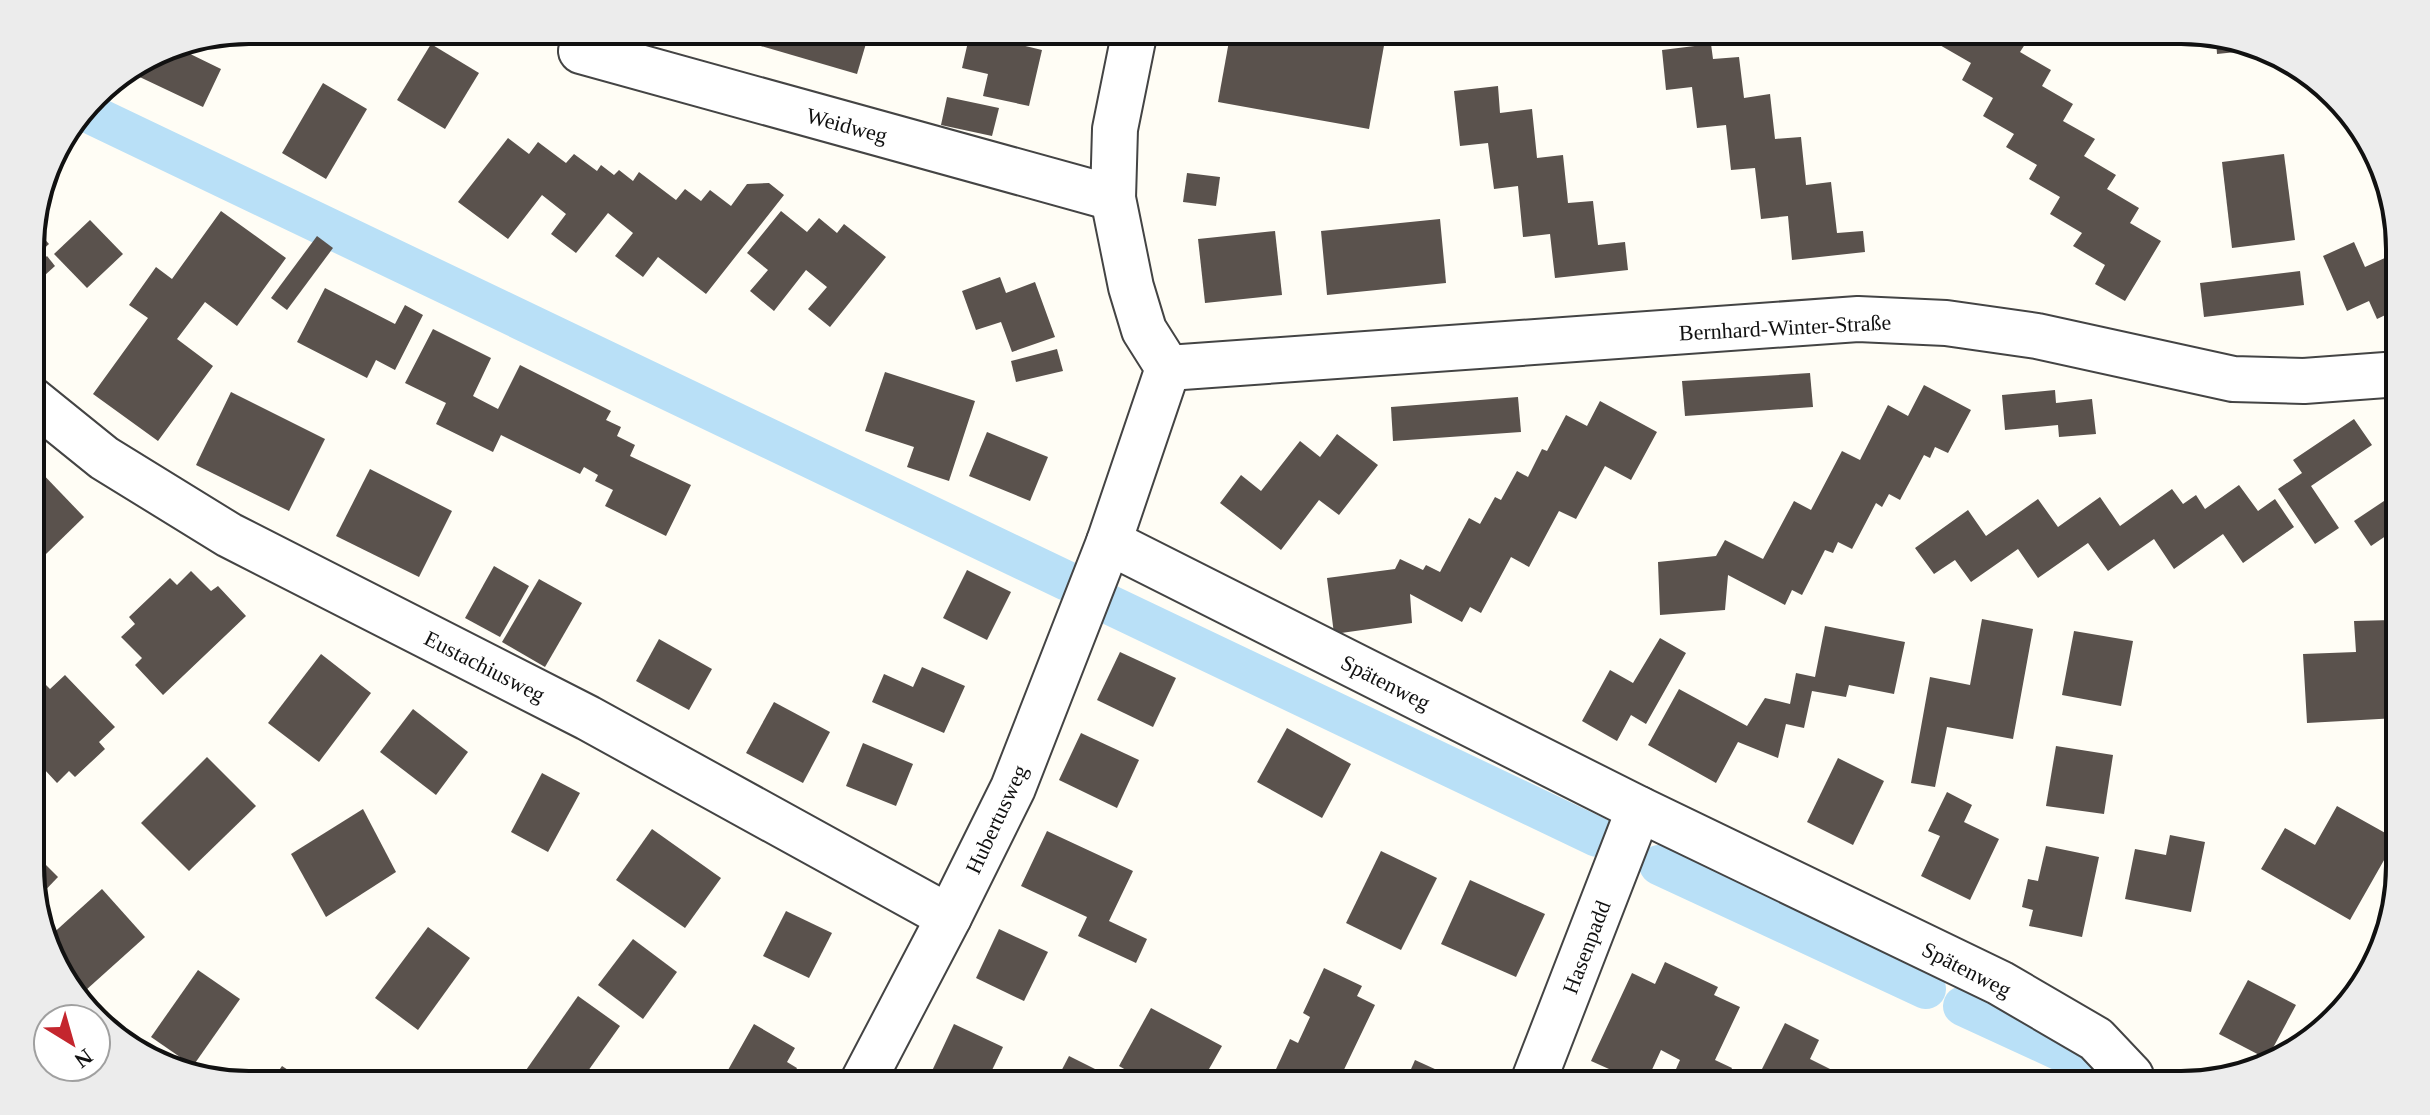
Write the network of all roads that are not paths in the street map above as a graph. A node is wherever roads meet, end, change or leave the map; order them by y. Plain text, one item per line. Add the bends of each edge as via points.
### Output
1 (1132, 44) edge
2 (581, 51) dead end
3 (1113, 198) junction
4 (1168, 368) junction
5 (2386, 375) edge
6 (44, 410) edge
7 (1109, 542) junction
8 (1639, 809) junction
9 (949, 917) junction
10 (868, 1071) edge
11 (1537, 1071) edge
12 (2126, 1071) edge

1 - 3 street via 1115,129
2 - 3 street, Weidweg
3 - 4 street via 1144,330
4 - 5 street, Bernhard-Winter-Straße via 1858,319 1946,323 2037,336 2233,379
4 - 7 street
6 - 9 street, Eustachiusweg via 104,458 229,535 588,718
7 - 8 street, Spätenweg
7 - 9 street, Hubertusweg via 1013,788
8 - 11 street, Hasenpadd
8 - 12 street, Spätenweg via 2000,983 2096,1039
9 - 10 street, Hubertusweg

